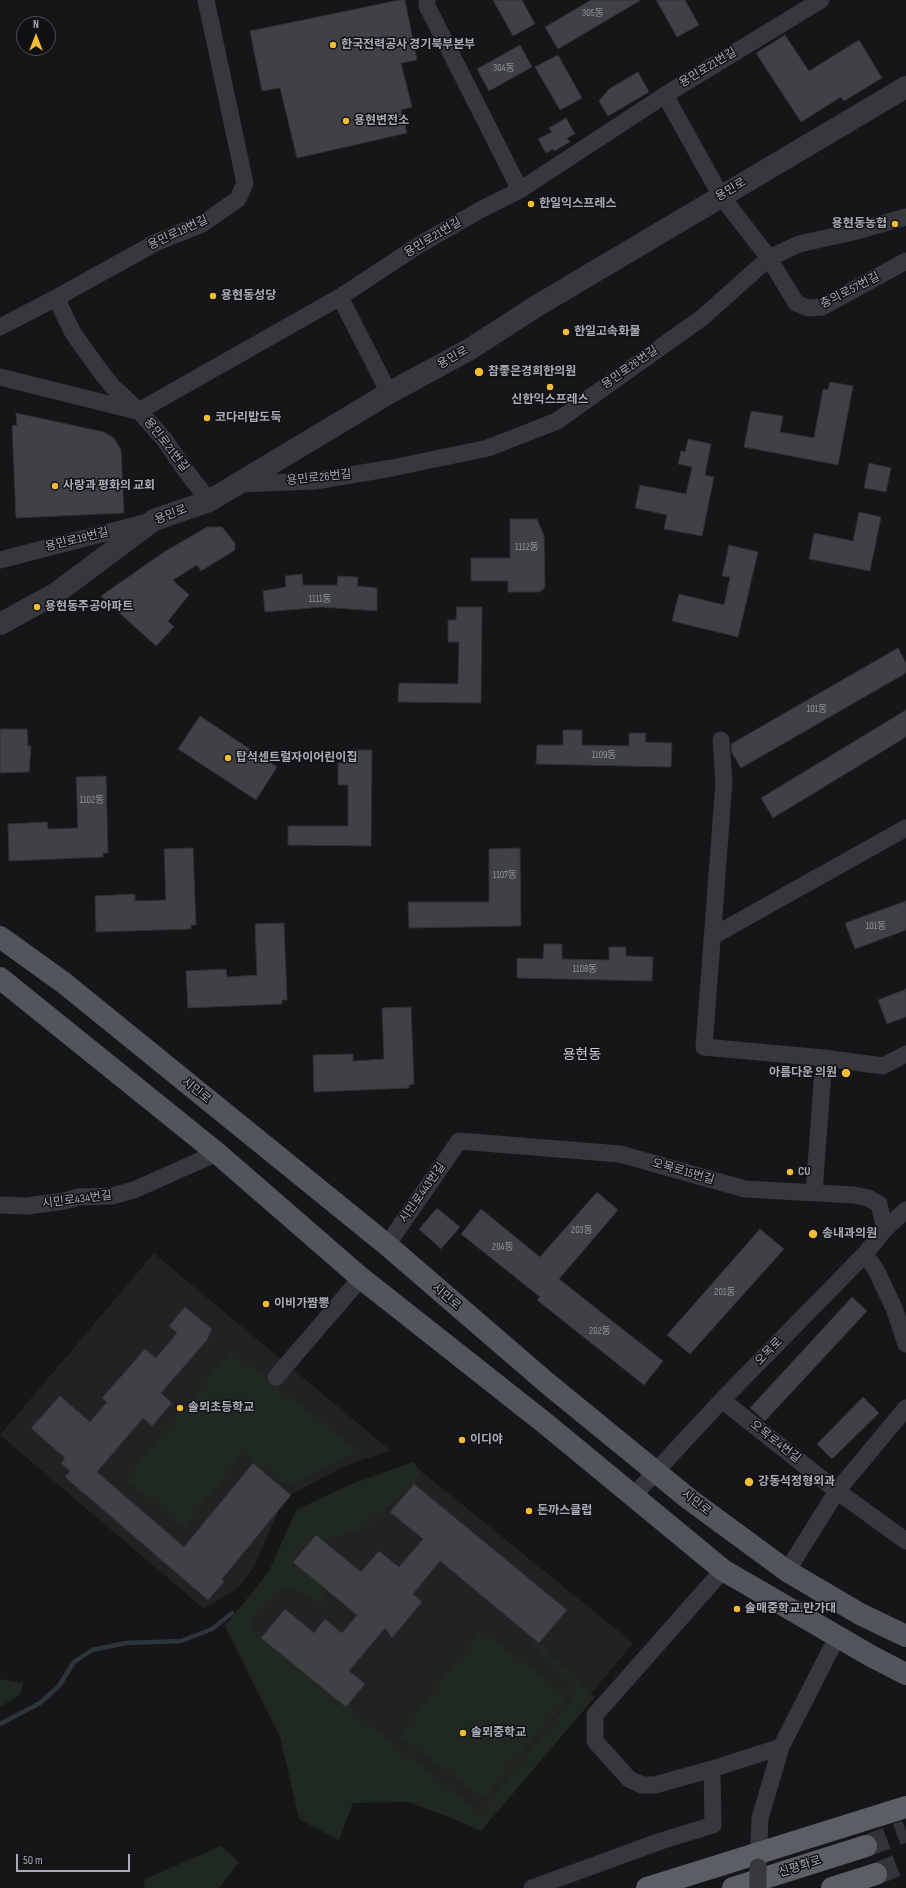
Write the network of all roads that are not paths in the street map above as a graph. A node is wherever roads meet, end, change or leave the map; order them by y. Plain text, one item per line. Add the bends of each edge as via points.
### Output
1 (206, 0) edge
2 (426, 0) edge
3 (820, 0) edge
4 (906, 87) edge
5 (665, 95) junction
6 (520, 190) junction
7 (721, 196) junction
8 (906, 217) edge
9 (769, 258) junction
10 (906, 261) edge
11 (340, 296) junction
12 (56, 298) junction
13 (0, 327) edge
14 (0, 377) edge
15 (389, 393) junction
16 (139, 411) junction
17 (239, 484) junction
18 (209, 501) junction
19 (154, 520) junction
20 (0, 560) edge
21 (0, 624) edge
22 (721, 740) dead end
23 (906, 828) edge
24 (713, 936) junction
25 (0, 937) edge
26 (0, 978) edge
27 (906, 1054) edge
28 (824, 1058) junction
29 (459, 1141) joint
30 (217, 1153) junction
31 (814, 1192) junction
32 (0, 1205) edge
33 (906, 1210) edge
34 (885, 1229) junction
35 (387, 1246) junction
36 (865, 1254) junction
37 (361, 1278) junction
38 (905, 1339) edge
39 (276, 1377) dead end
40 (722, 1400) junction
41 (906, 1408) edge
42 (657, 1471) junction
43 (837, 1492) junction
44 (633, 1496) junction
45 (906, 1541) edge
46 (723, 1570) junction
47 (787, 1571) junction
48 (906, 1636) edge
49 (837, 1637) junction
50 (906, 1674) edge
51 (780, 1747) junction
52 (712, 1770) junction
53 (906, 1807) edge
54 (882, 1815) junction
55 (906, 1822) edge
56 (866, 1846) tunnel mouth
57 (758, 1860) junction
58 (876, 1874) tunnel mouth
59 (532, 1888) edge
60 (647, 1888) edge
61 (733, 1888) edge
62 (758, 1888) edge
63 (832, 1888) edge

1 - 12 street, 용민로19번길 via 245,184 238,200 202,224 157,242
2 - 6 street
3 - 5 street, 용민로21번길
4 - 7 street, 용민로
5 - 6 street, 용민로21번길
5 - 7 street, 충의로57번길
6 - 11 street, 용민로21번길 via 419,245
7 - 9 street, 충의로57번길
7 - 15 street, 용민로 via 535,307 470,349
8 - 9 street, 용민로26번길 via 800,244
9 - 10 street, 충의로57번길 via 796,303 808,308 822,308
9 - 17 street, 용민로26번길 via 703,317 557,421 488,448 392,468 314,480
11 - 15 street
11 - 16 street, 용민로21번길
12 - 13 street, 용민로19번길
12 - 16 street via 73,333 98,368 112,386
14 - 16 street
15 - 17 street, 용민로
16 - 18 street, 용민로21번길 via 164,439
17 - 18 street, 용민로
18 - 19 street, 용민로
19 - 20 street, 용민로19번길
19 - 21 street, 용민로 via 54,594
22 - 24 street via 724,782
23 - 24 street
24 - 28 street via 704,1047
25 - 35 main road, 시민로 via 64,983
26 - 30 main road
27 - 28 street via 883,1066
28 - 31 street
29 - 31 street, 오목로15번길 via 620,1154 745,1189
29 - 35 street, 시민로443번길
30 - 32 street, 시민로434번길 via 134,1190 112,1196 79,1197 28,1206
30 - 37 main road
31 - 34 street, 오목로15번길 via 868,1198 879,1204
33 - 34 street, 오목로
34 - 36 street, 오목로
35 - 42 main road, 시민로 via 547,1384
36 - 38 street via 876,1270 894,1308
36 - 40 street, 오목로
37 - 39 street
37 - 44 main road
40 - 42 street, 오목로
40 - 43 street, 오목로4번길
41 - 43 street
42 - 44 street, 오목로
42 - 47 main road, 시민로 via 689,1499
43 - 45 street, 오목로4번길
43 - 47 street
44 - 46 main road
46 - 49 main road
46 - 52 street via 595,1715 595,1741 628,1779 642,1786
47 - 48 main road, 시민로 via 860,1614
49 - 50 main road
49 - 51 street
51 - 52 street
51 - 57 street via 760,1818
52 - 59 street via 713,1825
53 - 54 highway
54 - 55 highway
54 - 57 highway
56 - 61 highway, 신평화로
57 - 60 highway
57 - 62 street, bridge
58 - 63 highway

